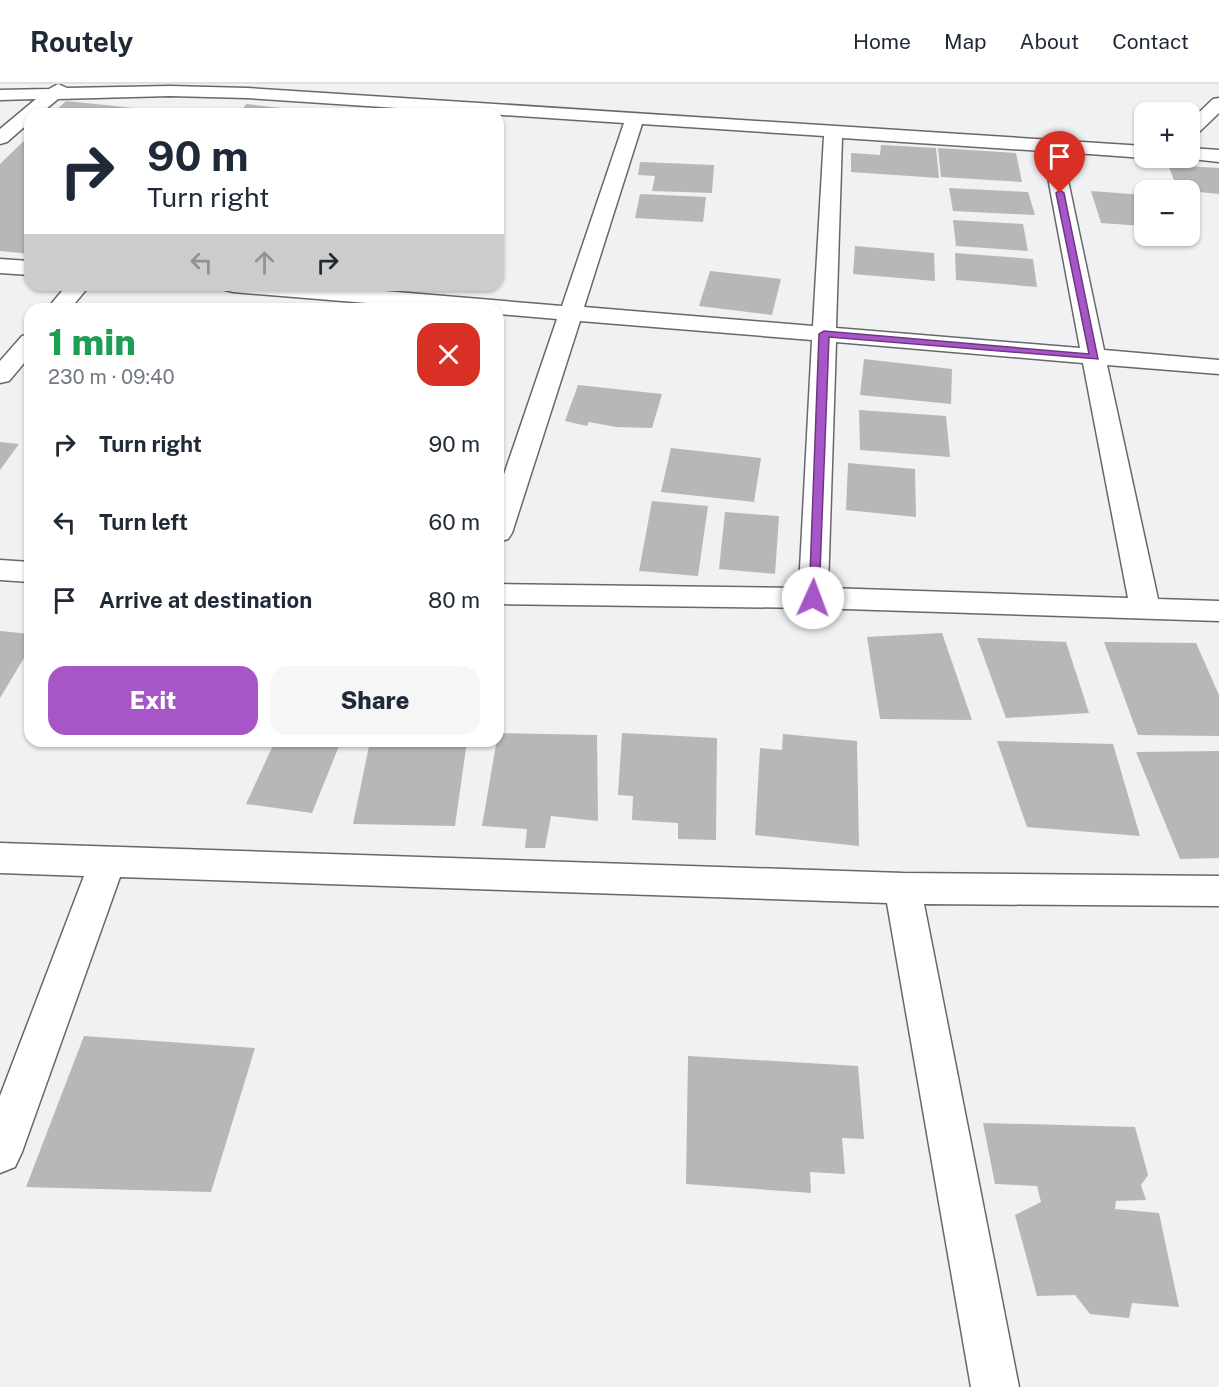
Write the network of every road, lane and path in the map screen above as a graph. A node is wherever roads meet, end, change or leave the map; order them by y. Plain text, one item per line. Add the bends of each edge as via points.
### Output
1 (68, 84) edge
2 (165, 87) edge
3 (473, 88) dead end
4 (51, 93) junction
5 (248, 93) junction
6 (0, 95) edge
7 (1219, 103) edge
8 (34, 108) edge
9 (234, 108) edge
10 (412, 108) edge
11 (438, 108) edge
12 (504, 113) edge
13 (24, 117) edge
14 (635, 119) junction
15 (1200, 121) edge
16 (833, 132) junction
17 (0, 138) edge
18 (1051, 146) junction
19 (1134, 151) edge
20 (1200, 155) edge
21 (1219, 156) edge
22 (0, 266) edge
23 (24, 268) edge
24 (74, 291) edge
25 (282, 291) edge
26 (322, 296) edge
27 (63, 303) edge
28 (425, 303) edge
29 (504, 308) edge
30 (571, 313) junction
31 (824, 334) junction
32 (24, 348) edge
33 (1094, 357) junction
34 (1219, 367) edge
35 (0, 376) edge
36 (504, 515) edge
37 (0, 570) edge
38 (24, 572) edge
39 (504, 594) edge
40 (813, 598) junction
41 (1145, 609) junction
42 (1219, 611) edge
43 (0, 858) edge
44 (108, 860) junction
45 (903, 888) junction
46 (1219, 891) edge
47 (0, 1152) edge
48 (995, 1387) edge

1 - 4 street
2 - 4 street
2 - 5 street
3 - 11 street
4 - 6 street
4 - 8 street
5 - 9 street
5 - 10 street
7 - 15 street
12 - 14 street
13 - 17 street
14 - 16 street
14 - 30 street
16 - 18 street
16 - 31 street
18 - 19 street
18 - 33 street
20 - 21 street
22 - 23 street
24 - 27 street
25 - 26 street
26 - 28 street
29 - 30 street
30 - 31 street
30 - 36 street
31 - 33 street
31 - 40 street
32 - 35 street
33 - 34 street
33 - 41 street
37 - 38 street
39 - 40 street
40 - 41 street
41 - 42 street
43 - 44 street
44 - 45 street
44 - 47 street
45 - 46 street
45 - 48 street

